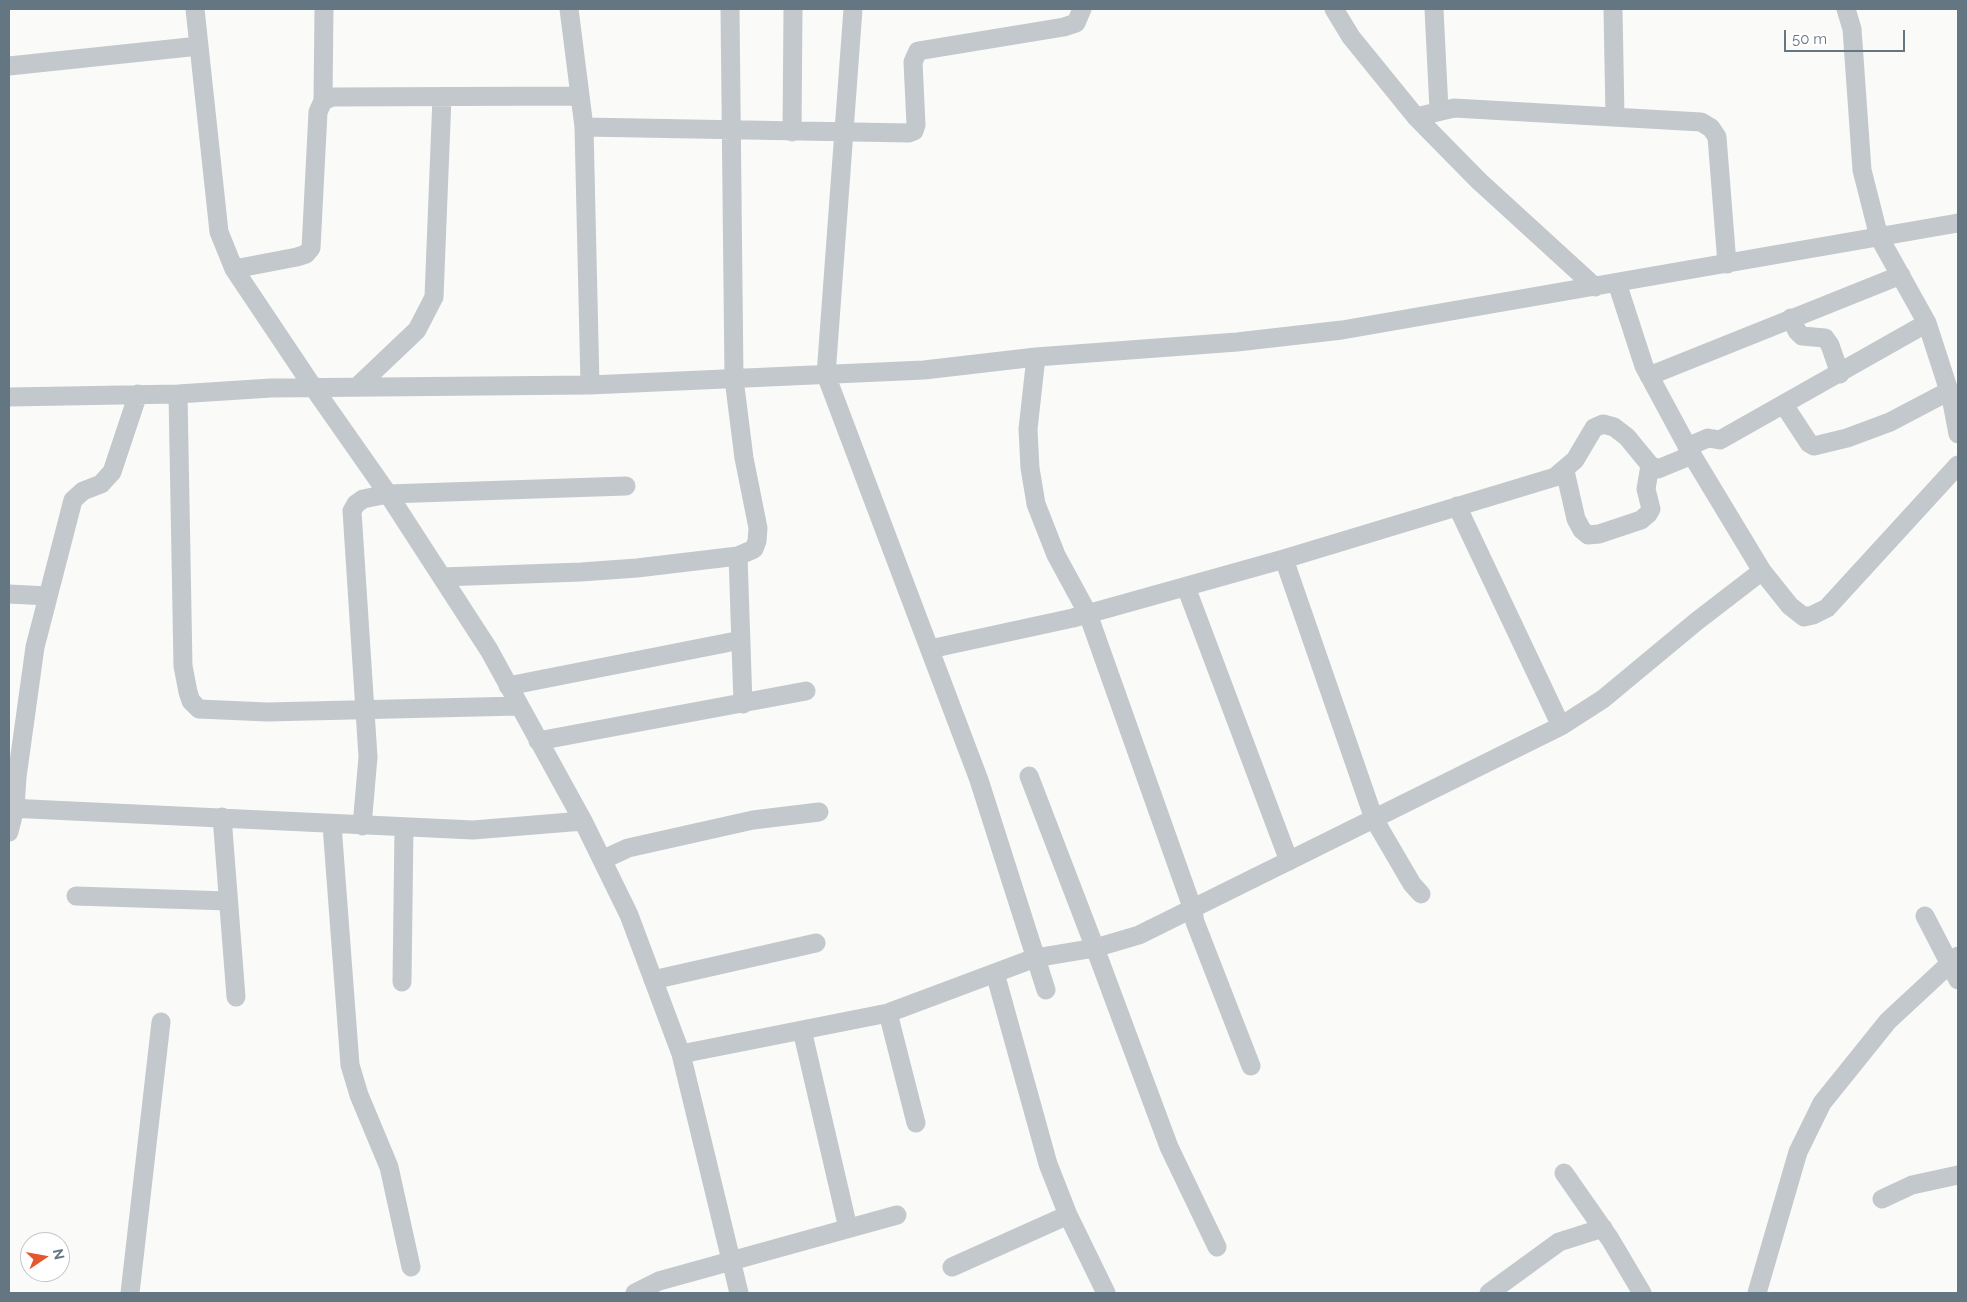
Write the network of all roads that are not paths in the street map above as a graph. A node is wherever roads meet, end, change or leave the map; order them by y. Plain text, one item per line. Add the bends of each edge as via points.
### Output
1 (195, 9) edge
2 (324, 9) edge
3 (569, 9) edge
4 (730, 9) edge
5 (794, 9) edge
6 (853, 9) edge
7 (1082, 9) edge
8 (1334, 9) edge
9 (1434, 9) edge
10 (1613, 9) edge
11 (1846, 9) edge
12 (199, 46) junction
13 (9, 66) edge
14 (580, 96) junction
15 (442, 97) junction
16 (323, 101) junction
17 (1439, 110) junction
18 (1416, 117) junction
19 (1615, 118) junction
20 (584, 127) junction
21 (732, 131) junction
22 (792, 132) junction
23 (844, 133) junction
24 (1958, 222) edge
25 (1879, 237) junction
26 (1727, 264) junction
27 (234, 269) junction
28 (1901, 275) junction
29 (1618, 283) junction
30 (1595, 287) junction
31 (1791, 318) junction
32 (1927, 323) junction
33 (1036, 357) junction
34 (1840, 374) junction
35 (826, 375) junction
36 (1649, 376) junction
37 (734, 379) junction
38 (590, 385) junction
39 (313, 387) junction
40 (357, 387) junction
41 (1949, 391) junction
42 (138, 394) junction
43 (178, 394) junction
44 (9, 397) edge
45 (1784, 405) junction
46 (1958, 434) edge
47 (1689, 451) junction
48 (1650, 465) junction
49 (1958, 465) edge
50 (1565, 470) junction
51 (626, 486) dead end
52 (388, 494) junction
53 (1456, 506) junction
54 (738, 556) junction
55 (1284, 559) junction
56 (1762, 570) junction
57 (442, 577) junction
58 (1186, 587) junction
59 (9, 594) edge
60 (48, 596) junction
61 (1088, 614) junction
62 (741, 640) junction
63 (930, 649) junction
64 (508, 686) junction
65 (806, 691) dead end
66 (743, 704) junction
67 (519, 706) junction
68 (365, 710) junction
69 (1561, 726) junction
70 (538, 741) junction
71 (1029, 776) dead end
72 (12, 808) edge
73 (819, 812) dead end
74 (222, 817) junction
75 (1374, 819) junction
76 (583, 820) junction
77 (332, 825) junction
78 (362, 826) junction
79 (404, 828) junction
80 (9, 832) edge
81 (602, 860) junction
82 (1289, 861) junction
83 (1420, 894) dead end
84 (76, 896) dead end
85 (228, 901) junction
86 (1191, 909) junction
87 (1925, 916) dead end
88 (816, 943) dead end
89 (1094, 948) junction
90 (1035, 958) junction
91 (1955, 967) edge
92 (995, 973) junction
93 (653, 980) junction
94 (402, 982) dead end
95 (1046, 990) dead end
96 (236, 997) dead end
97 (888, 1012) junction
98 (161, 1022) dead end
99 (802, 1030) junction
100 (681, 1054) junction
101 (1251, 1066) dead end
102 (916, 1123) dead end
103 (1564, 1173) dead end
104 (1958, 1176) edge
105 (1882, 1198) dead end
106 (897, 1215) dead end
107 (1068, 1216) junction
108 (848, 1228) junction
109 (1603, 1228) junction
110 (1218, 1247) dead end
111 (732, 1262) junction
112 (952, 1266) dead end
113 (411, 1267) dead end
114 (130, 1293) edge
115 (635, 1293) edge
116 (739, 1293) edge
117 (1106, 1293) edge
118 (1489, 1293) edge
119 (1642, 1293) edge
120 (1757, 1293) edge

1 - 12 street
2 - 16 street
3 - 14 street
4 - 21 street
5 - 22 street
6 - 23 street
7 - 23 street via 1076,23 1064,27 918,51 913,62 914,131
8 - 18 street via 1351,37
9 - 17 street
10 - 19 street
11 - 25 street via 1852,29 1862,170
12 - 13 street
12 - 27 street via 219,232
14 - 15 street
14 - 20 street
15 - 16 street via 332,97
15 - 40 street via 434,297 417,330
16 - 27 street via 318,112 310,248 306,254 297,257
17 - 18 street
17 - 19 street via 1454,108
18 - 30 street via 1479,181
19 - 26 street via 1701,122 1712,128 1720,154
20 - 21 street
20 - 38 street
21 - 22 street
21 - 37 street
22 - 23 street
23 - 35 street
24 - 25 street
25 - 26 street
25 - 28 street
26 - 29 street
27 - 39 street
28 - 31 street
28 - 32 street
29 - 30 street
29 - 36 street
30 - 33 street via 1342,330 1236,342
31 - 34 street via 1802,336 1825,338
31 - 36 street
32 - 34 street
32 - 41 street
33 - 35 street via 924,370
33 - 61 street via 1028,429 1036,504 1056,555
34 - 45 street
35 - 37 street
35 - 63 street
36 - 47 street
37 - 38 street
37 - 54 street via 749,490 758,528 754,549
38 - 40 street
39 - 40 street
39 - 43 street
39 - 52 street
41 - 45 street via 1890,422 1814,446
41 - 46 street
42 - 43 street
42 - 44 street
42 - 60 street via 112,472 101,484 73,500
43 - 68 street via 183,666 191,701 199,709 207,711
45 - 47 street via 1720,440 1708,438
47 - 48 street via 1667,467 1658,469
47 - 56 street
48 - 50 street via 1627,437 1603,424 1594,428 1575,460
48 - 50 street via 1646,488 1651,509 1648,514 1641,520 1588,535 1576,519
49 - 56 street via 1827,608 1804,617 1790,606
50 - 53 street via 1555,477
51 - 52 street
52 - 57 street
52 - 68 street via 363,500 352,511
53 - 55 street
53 - 69 street
54 - 57 street via 581,572
54 - 62 street
55 - 58 street
55 - 75 street
56 - 69 street via 1603,700
57 - 64 street
58 - 61 street
58 - 82 street
59 - 60 street
60 - 72 street via 35,647
61 - 63 street
61 - 86 street
62 - 64 street
62 - 66 street
63 - 90 street via 979,780
64 - 67 street
65 - 66 street
66 - 70 street
67 - 68 street
67 - 70 street
68 - 78 street via 368,757
69 - 75 street
70 - 76 street
71 - 89 street
72 - 74 street
72 - 80 street
73 - 81 street via 743,822 628,848
74 - 77 street
74 - 85 street
75 - 82 street
75 - 83 street
76 - 79 street via 473,830
76 - 81 street
77 - 78 street
77 - 113 street via 350,1065 388,1167
78 - 79 street
79 - 94 street
81 - 93 street via 629,915
82 - 86 street
84 - 85 street
85 - 96 street
86 - 89 street via 1138,935
86 - 101 street
87 - 91 street
88 - 93 street
89 - 90 street
89 - 110 street via 1169,1147
90 - 92 street
90 - 95 street
91 - 120 street via 1888,1021 1822,1103 1798,1152
92 - 97 street
92 - 107 street via 1048,1164
93 - 100 street
97 - 99 street
97 - 102 street
98 - 114 street
99 - 100 street
99 - 108 street
100 - 111 street
103 - 109 street
104 - 105 street via 1921,1183
106 - 108 street
107 - 112 street
107 - 117 street
108 - 111 street
109 - 118 street via 1559,1242
109 - 119 street
111 - 115 street via 659,1280
111 - 116 street

